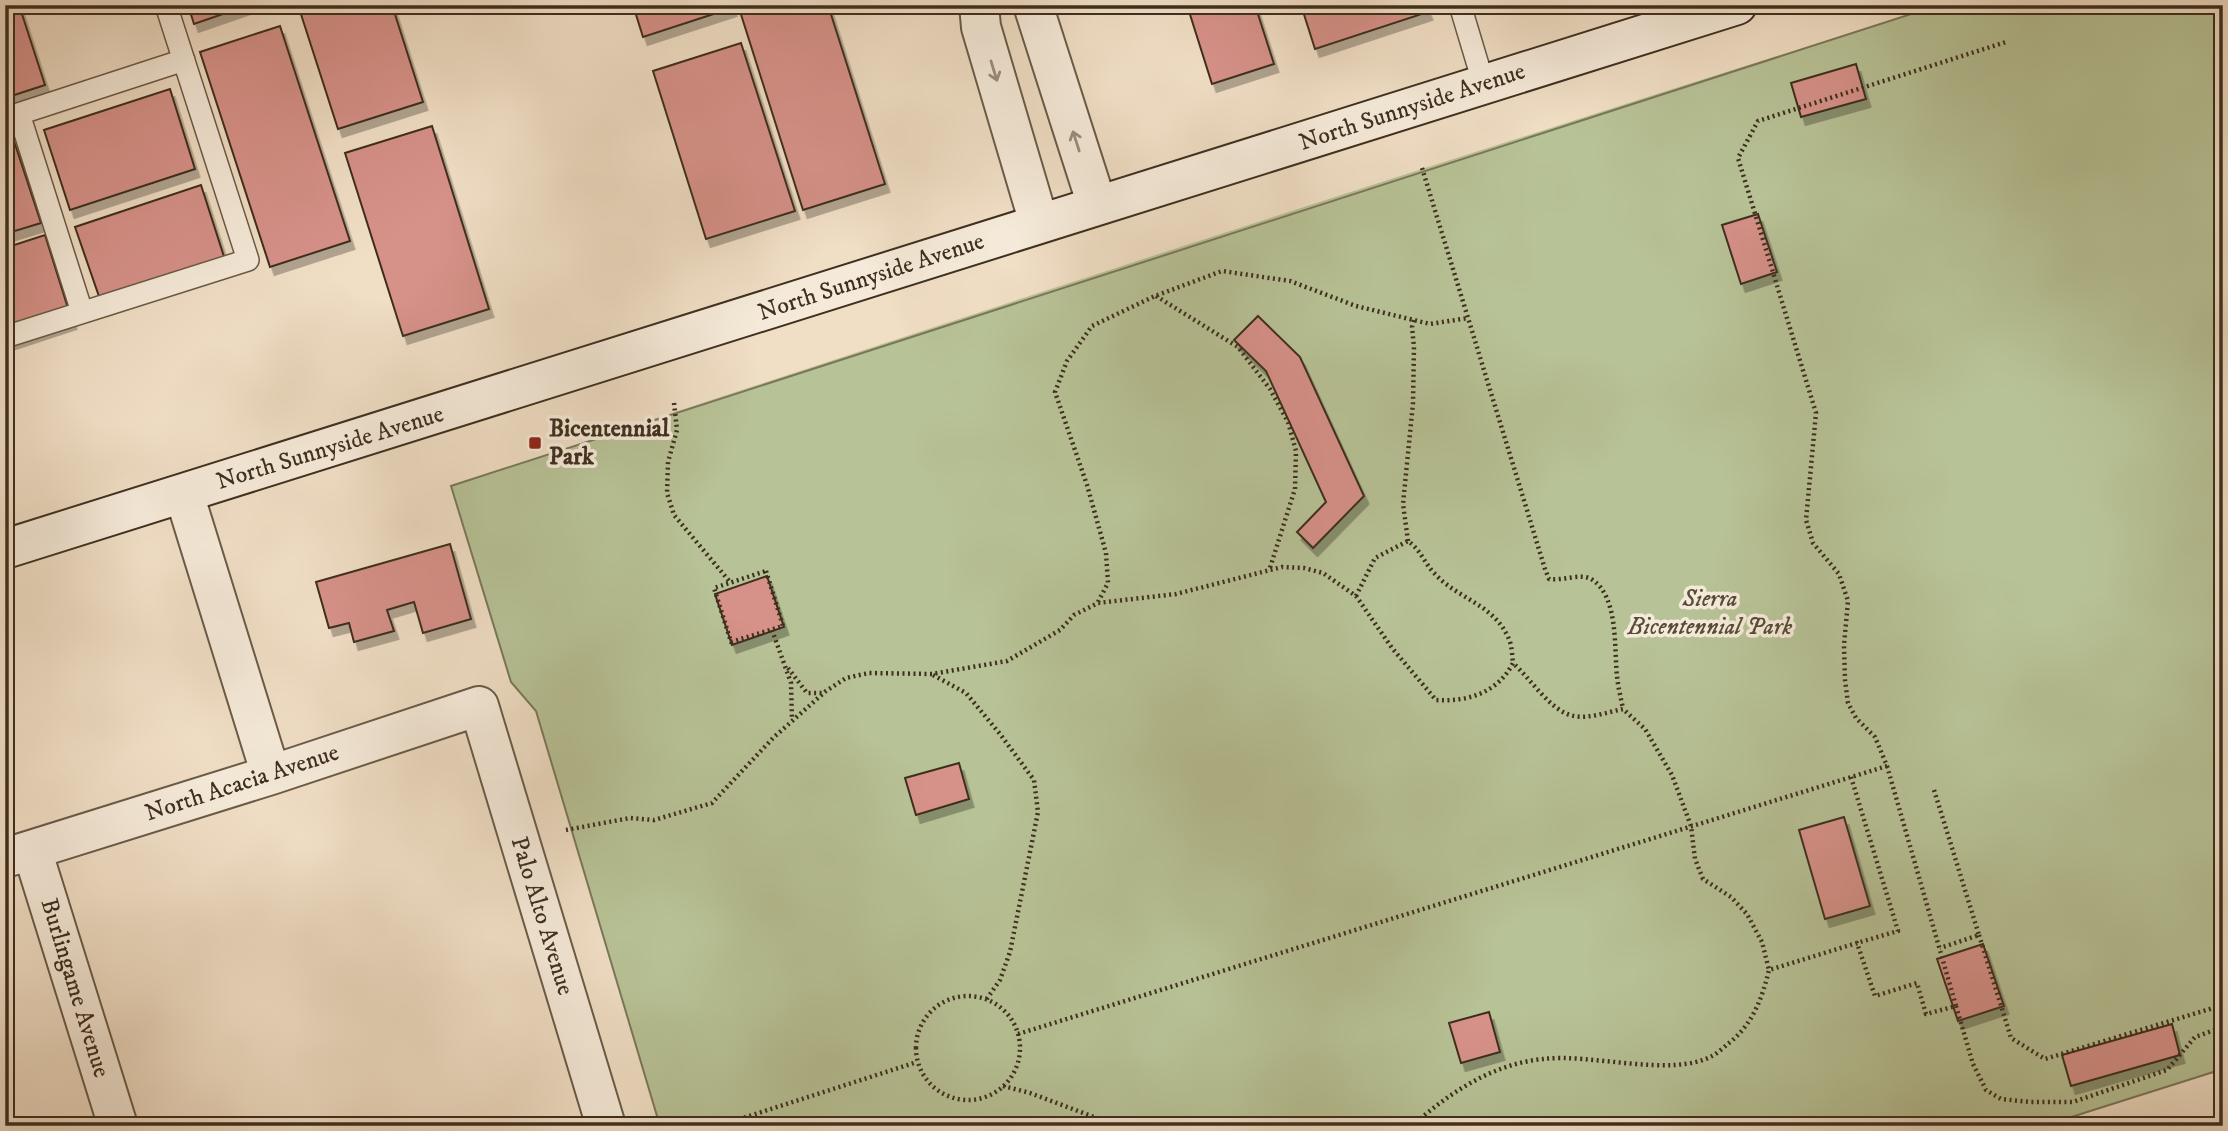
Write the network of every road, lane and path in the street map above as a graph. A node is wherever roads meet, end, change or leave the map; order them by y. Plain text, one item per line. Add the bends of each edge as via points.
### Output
1 (166, 5) edge
2 (979, 5) edge
3 (1033, 5) edge
4 (1460, 5) edge
5 (1737, 5) edge
6 (2006, 42) dead end
7 (184, 60) junction
8 (1484, 85) junction
9 (12, 116) edge
10 (1422, 167) dead end
11 (1097, 205) junction
12 (1039, 223) junction
13 (1155, 296) junction
14 (82, 312) junction
15 (1468, 318) junction
16 (1415, 320) junction
17 (5, 337) edge
18 (674, 403) dead end
19 (184, 494) junction
20 (1408, 541) junction
21 (5, 549) edge
22 (1269, 571) junction
23 (730, 582) junction
24 (1356, 596) junction
25 (1098, 603) junction
26 (772, 630) junction
27 (780, 654) junction
28 (1513, 663) junction
29 (932, 674) junction
30 (826, 691) junction
31 (479, 706) joint
32 (1623, 709) junction
33 (792, 722) junction
34 (1886, 766) junction
35 (271, 775) junction
36 (1851, 777) junction
37 (1934, 790) dead end
38 (1691, 826) junction
39 (566, 830) dead end
40 (19, 854) edge
41 (1979, 935) junction
42 (1857, 943) junction
43 (1940, 948) junction
44 (1769, 970) junction
45 (986, 1000) junction
46 (2223, 1005) edge
47 (1956, 1006) junction
48 (2223, 1027) edge
49 (1018, 1034) junction
50 (917, 1062) junction
51 (1003, 1086) junction
52 (118, 1126) edge
53 (606, 1126) edge
54 (718, 1126) edge
55 (1118, 1126) edge
56 (1412, 1126) edge

1 - 7 lane
2 -> 12 street via 981,27
11 -> 3 street
4 - 8 lane
5 - 8 street, North Sunnyside Avenue
6 - 34 path via 1758,121 1738,158 1816,413 1806,520 1813,542 1839,574 1848,601 1844,645 1848,703 1875,737
7 - 9 lane
7 - 14 lane via 248,260
8 - 11 street, North Sunnyside Avenue
9 - 14 lane
10 - 15 path
11 - 12 street, North Sunnyside Avenue
12 - 19 street, North Sunnyside Avenue
13 - 16 path via 1222,271 1290,281 1356,306
13 - 22 path via 1238,347 1288,422 1296,451 1295,489
13 - 25 path via 1092,326 1067,361 1055,392 1106,553 1108,583
14 - 17 lane
15 - 16 path via 1430,324
15 - 32 path via 1549,579 1581,575 1593,580 1606,597 1617,646
16 - 20 path via 1403,504
18 - 23 path via 677,430 668,462 667,492 674,515
19 - 21 street, North Sunnyside Avenue
19 - 35 street
20 - 24 path via 1375,558
20 - 28 path via 1419,548 1434,573 1463,597 1489,610 1508,637
22 - 24 path via 1304,568 1323,573
22 - 25 path via 1177,594
23 - 26 path via 766,571 783,626
23 - 26 path via 714,588 731,642
24 - 28 path via 1392,649 1436,700 1456,701 1491,690
25 - 29 path via 1007,661
26 - 27 path
27 - 30 path via 807,693
27 - 33 path via 791,683
28 - 32 path via 1552,706 1574,716
29 - 30 path via 869,673 846,678
29 - 45 path via 965,694 1034,780 1038,812 1010,951 1000,980
30 - 33 path
31 - 35 street, North Acacia Avenue
31 - 53 street, Palo Alto Avenue
32 - 38 path via 1645,729 1672,775
33 - 39 path via 712,803 654,820 630,818
34 - 36 path
34 - 43 path
35 - 40 street, North Acacia Avenue
36 - 38 path
36 - 42 path via 1898,931
37 - 41 path
38 - 44 path via 1703,879 1731,897 1746,914 1762,942
38 - 49 path
40 - 52 street, Burlingame Avenue
41 - 43 path
41 - 46 path via 2011,1038 2045,1059
42 - 44 path
42 - 47 path via 1875,996 1917,983 1926,1014
43 - 47 path
44 - 56 path via 1762,1000 1741,1034 1711,1057 1675,1065 1577,1057 1541,1059 1465,1084
45 - 49 path via 1000,1008
45 - 50 path via 954,998 927,1015 919,1030
47 - 48 path via 1986,1090 2001,1099 2030,1102 2073,1102 2167,1070 2195,1037
49 - 51 path via 1017,1062
50 - 51 path via 925,1078 953,1098 989,1096
50 - 54 path
51 - 55 path

